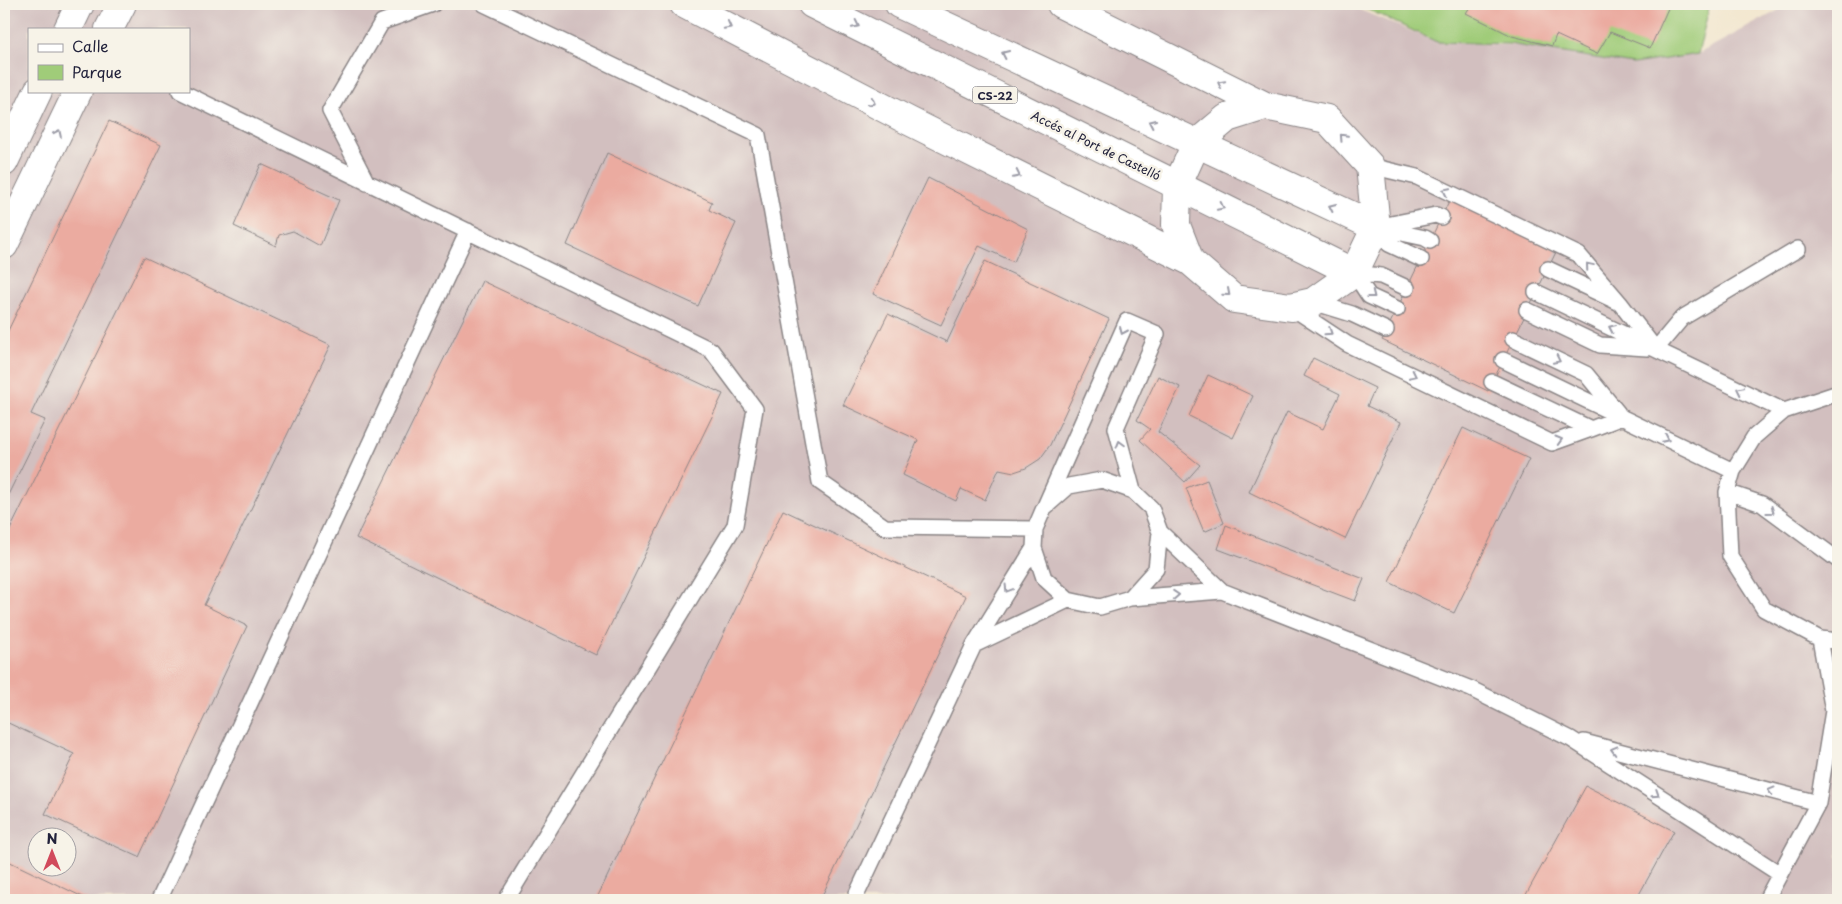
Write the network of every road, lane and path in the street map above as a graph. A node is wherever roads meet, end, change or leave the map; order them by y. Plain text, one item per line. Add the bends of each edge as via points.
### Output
1 (80, 4) edge
2 (112, 4) edge
3 (122, 4) edge
4 (433, 4) edge
5 (484, 4) edge
6 (684, 4) edge
7 (812, 4) edge
8 (899, 4) edge
9 (1061, 4) edge
10 (68, 28) edge
11 (107, 28) edge
12 (108, 28) edge
13 (38, 92) edge
14 (78, 92) edge
15 (182, 92) edge
16 (1265, 106) junction
17 (1196, 144) junction
18 (4, 162) edge
19 (1370, 166) junction
20 (367, 182) junction
21 (1177, 186) junction
22 (1441, 217) dead end
23 (1376, 227) junction
24 (468, 231) junction
25 (1430, 241) dead end
26 (4, 245) edge
27 (1798, 250) dead end
28 (1421, 259) dead end
29 (1190, 261) junction
30 (1548, 269) dead end
31 (1354, 273) junction
32 (1407, 288) dead end
33 (1536, 292) dead end
34 (1620, 303) junction
35 (1302, 304) junction
36 (1397, 309) dead end
37 (1527, 310) dead end
38 (1386, 330) dead end
39 (1513, 339) dead end
40 (1656, 349) junction
41 (1503, 360) dead end
42 (1492, 382) dead end
43 (1838, 393) edge
44 (1784, 411) junction
45 (1622, 417) junction
46 (1590, 429) junction
47 (1733, 471) junction
48 (1133, 491) junction
49 (1727, 492) junction
50 (1044, 508) junction
51 (1035, 529) junction
52 (1160, 532) junction
53 (1034, 548) junction
54 (1838, 560) edge
55 (1222, 591) junction
56 (1130, 598) junction
57 (1068, 600) junction
58 (1820, 639) junction
59 (1838, 641) edge
60 (974, 645) junction
61 (1835, 707) edge
62 (1570, 739) junction
63 (1818, 803) junction
64 (1780, 874) junction
65 (163, 900) edge
66 (506, 900) edge
67 (854, 900) edge
68 (1766, 900) edge

1 - 10 main road
2 - 11 main road
3 - 12 main road
4 - 20 lane via 382,22 330,111
5 - 51 lane via 758,135 820,482 884,527
6 -> 29 main road
7 -> 21 main road, Accés al Port de Castelló / CS-22
17 -> 8 main road
16 -> 9 main road
13 - 18 main road
26 -> 14 main road
15 - 20 lane
16 - 17 main road via 1227,118
19 -> 16 main road via 1327,119
17 - 21 main road
23 -> 17 main road
19 - 23 main road
34 -> 19 lane via 1579,255 1417,177
20 - 24 lane
21 - 29 main road via 1176,224
21 -> 31 main road, Accés al Port de Castelló / CS-22
22 - 23 lane via 1436,215
23 - 25 lane
23 - 28 lane via 1389,244
23 - 31 main road
24 - 65 lane via 164,889 160,898
24 - 66 lane via 711,350 755,410 735,525
27 - 40 lane via 1682,318
29 -> 35 main road via 1234,299
30 - 34 lane
31 - 32 lane via 1381,276
31 - 35 main road
31 -> 36 lane via 1369,296
40 -> 33 lane
34 - 40 lane
35 - 38 lane via 1352,314
35 -> 46 lane via 1347,344 1552,443
37 - 40 lane via 1600,345
39 -> 45 lane via 1586,374
44 -> 40 lane
41 - 45 lane
42 - 46 lane
43 - 44 lane
44 - 47 lane via 1754,437
45 - 46 lane
45 -> 47 lane
47 - 49 lane
48 - 50 lane via 1102,480 1069,486
48 -> 50 lane via 1116,428 1157,334 1127,321
48 - 52 lane via 1151,508
49 -> 54 lane via 1762,504
49 - 58 lane via 1730,556 1764,609
50 - 51 lane
51 - 53 lane
52 - 55 lane
52 - 56 lane via 1156,569
53 - 57 lane via 1044,578
53 -> 60 lane
56 -> 55 lane
55 - 62 lane via 1471,690
56 - 57 lane via 1100,607
57 - 60 lane
58 - 59 lane
58 - 61 lane
60 - 67 lane
61 - 63 lane
63 -> 62 lane
62 -> 64 lane
63 - 64 lane
64 - 68 lane

